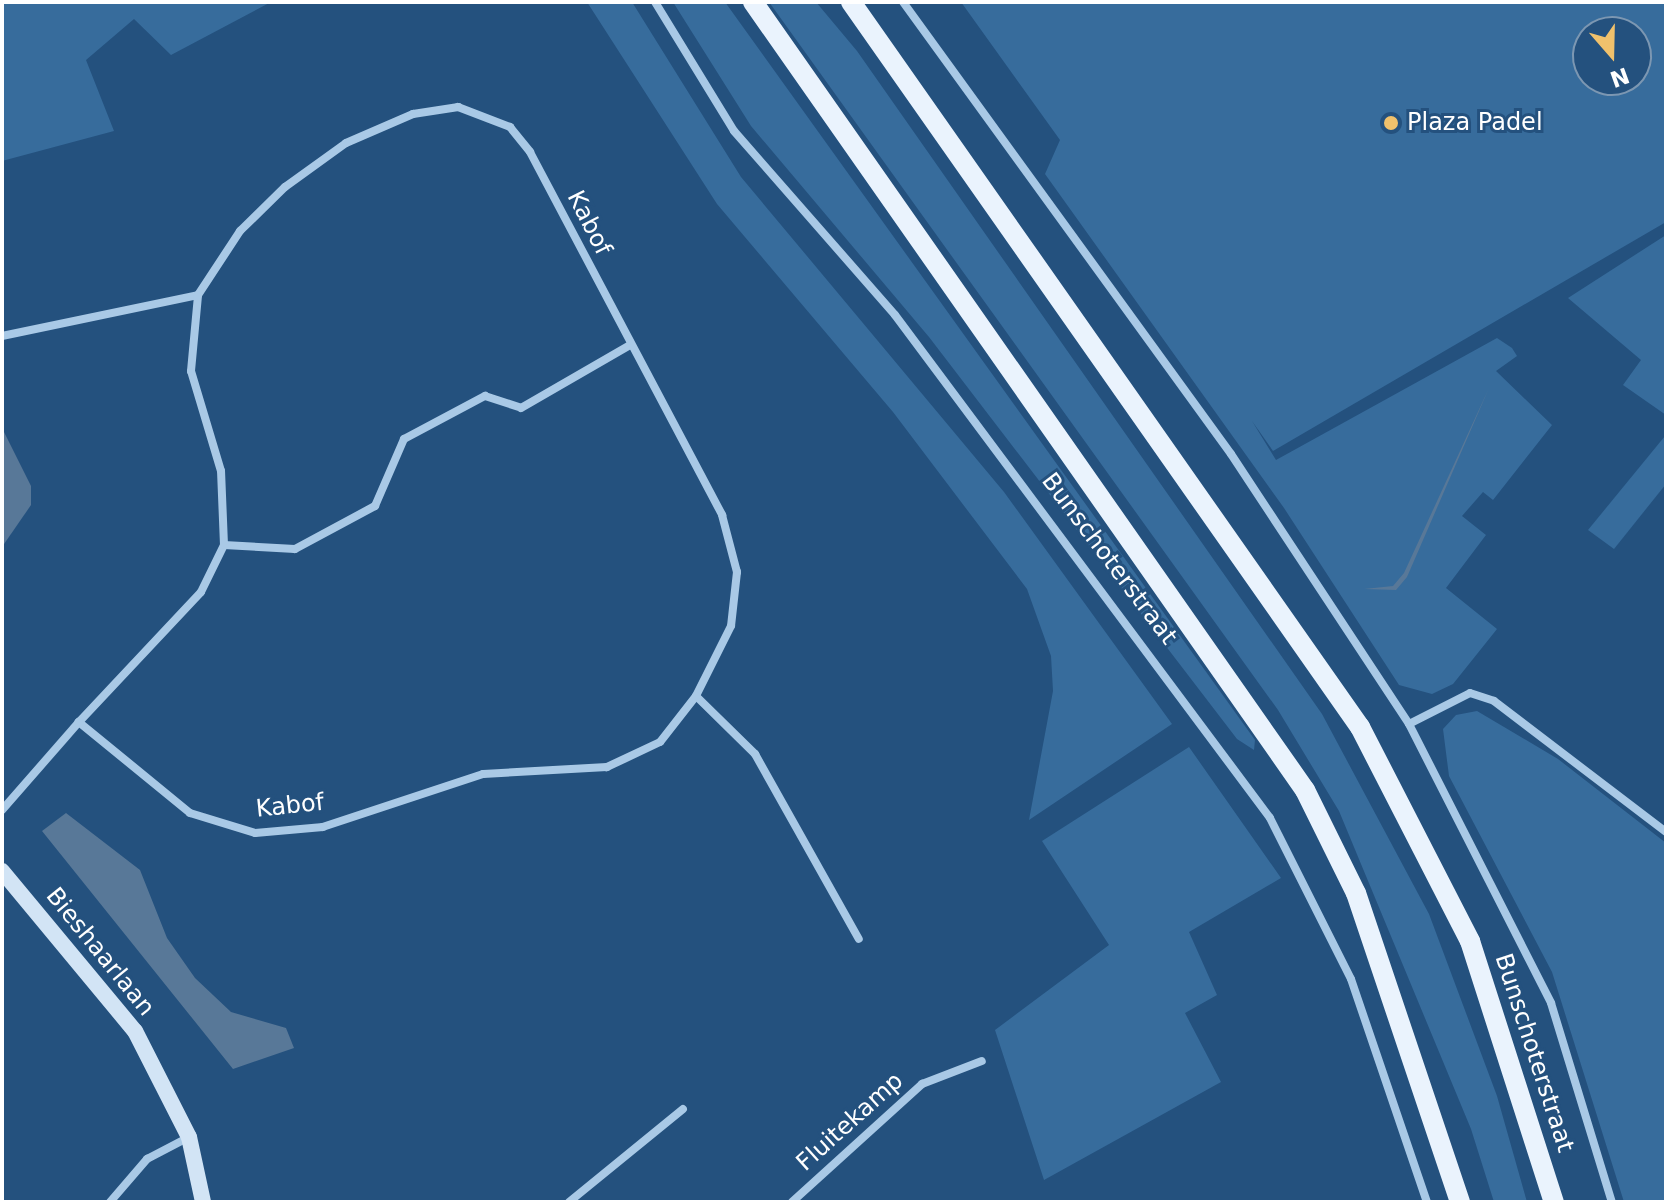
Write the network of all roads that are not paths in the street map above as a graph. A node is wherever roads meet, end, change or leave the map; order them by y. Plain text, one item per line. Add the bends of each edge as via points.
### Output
1 (655, 2) edge
2 (753, 2) edge
3 (851, 2) edge
4 (903, 2) edge
5 (198, 295) junction
6 (2, 336) edge
7 (630, 345) junction
8 (224, 545) junction
9 (696, 696) junction
10 (79, 722) junction
11 (1409, 724) junction
12 (2, 810) edge
13 (1666, 832) edge
14 (2, 871) edge
15 (859, 939) dead end
16 (982, 1061) dead end
17 (683, 1109) dead end
18 (189, 1137) junction
19 (110, 1202) edge
20 (203, 1202) edge
21 (569, 1202) edge
22 (792, 1202) edge
23 (1427, 1202) edge
24 (1460, 1202) edge
25 (1554, 1202) edge
26 (1612, 1202) edge

1 - 23 street, Bunschoterstraat via 734,131 895,315 1270,818 1351,979
2 - 24 main road, Bunschoterstraat via 1305,790 1356,893
3 - 25 main road, Bunschoterstraat via 1360,727 1470,941
4 - 11 street, Bunschoterstraat via 1231,454
5 - 6 street
5 - 7 street, Kabof via 240,231 285,187 346,143 413,114 458,107 510,127 530,152
5 - 8 street, Kabof via 191,371 221,471
7 - 8 street via 521,408 485,396 404,439 375,506 295,549
7 - 9 street, Kabof via 722,515 737,572 731,626
8 - 10 street, Kabof via 201,592
9 - 10 street, Kabof via 660,742 607,767 483,774 323,827 255,833 190,813
9 - 15 street via 755,754
10 - 12 street, Kabof
11 - 13 street via 1470,693 1494,701
11 - 26 street, Bunschoterstraat via 1551,1003
14 - 18 street, Bieshaarlaan via 135,1031
16 - 22 street, Fluitekamp via 922,1084
17 - 21 street
18 - 19 street via 147,1159
18 - 20 street, Bieshaarlaan

